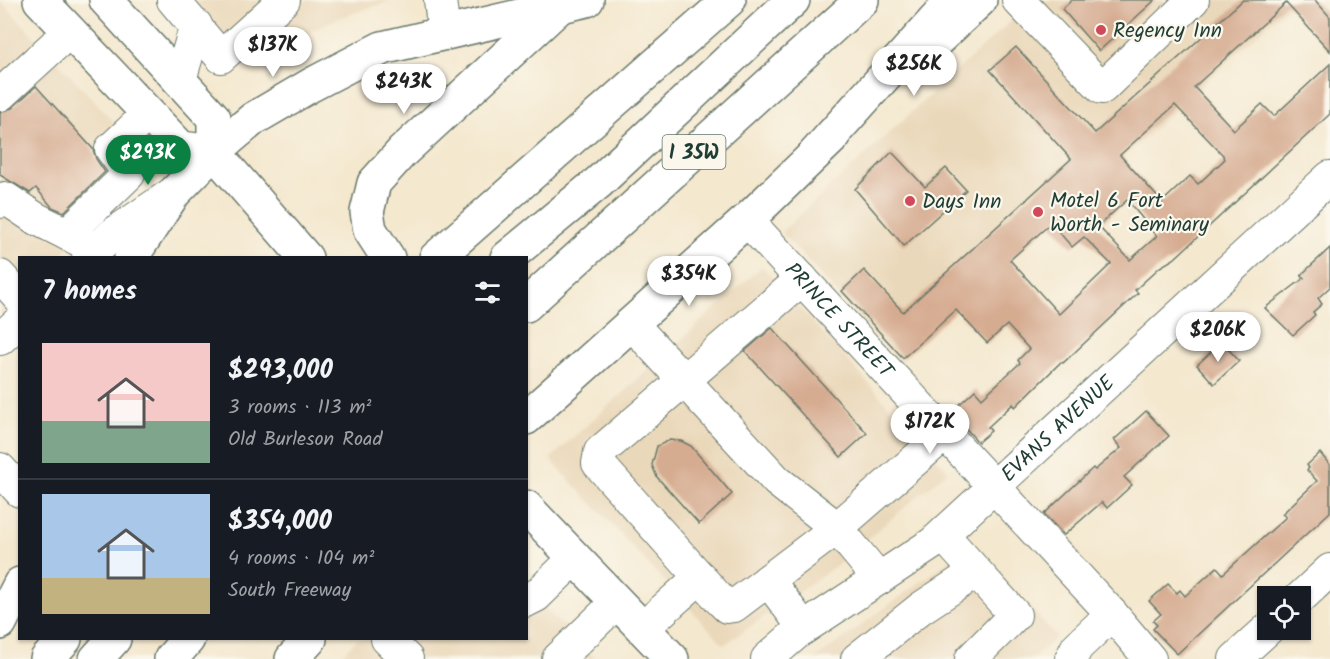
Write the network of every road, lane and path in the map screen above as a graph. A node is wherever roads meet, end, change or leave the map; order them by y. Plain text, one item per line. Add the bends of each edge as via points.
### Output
1 (40, 0) edge
2 (106, 0) edge
3 (173, 0) edge
4 (284, 0) edge
5 (440, 0) edge
6 (729, 0) edge
7 (793, 0) edge
8 (862, 0) edge
9 (952, 0) edge
10 (980, 0) edge
11 (1018, 0) edge
12 (561, 3) edge
13 (1176, 5) edge
14 (196, 25) junction
15 (70, 31) junction
16 (444, 34) junction
17 (180, 80) junction
18 (0, 95) edge
19 (148, 114) junction
20 (214, 152) junction
21 (813, 156) junction
22 (1330, 177) edge
23 (174, 193) junction
24 (2, 197) edge
25 (747, 220) junction
26 (67, 234) junction
27 (93, 254) edge
28 (132, 256) edge
29 (304, 256) edge
30 (387, 256) edge
31 (438, 256) edge
32 (509, 256) edge
33 (0, 276) edge
34 (802, 279) junction
35 (18, 296) edge
36 (528, 303) edge
37 (18, 323) edge
38 (632, 324) junction
39 (0, 339) edge
40 (684, 380) junction
41 (528, 416) edge
42 (945, 434) junction
43 (0, 469) edge
44 (18, 489) edge
45 (995, 489) junction
46 (528, 510) edge
47 (837, 528) junction
48 (943, 535) junction
49 (575, 558) junction
50 (1330, 570) edge
51 (976, 572) junction
52 (700, 577) junction
53 (879, 579) junction
54 (768, 580) junction
55 (18, 588) edge
56 (1311, 588) edge
57 (528, 600) edge
58 (617, 602) junction
59 (1112, 614) junction
60 (0, 623) edge
61 (643, 628) junction
62 (804, 628) junction
63 (1257, 639) edge
64 (64, 640) edge
65 (113, 640) edge
66 (187, 640) edge
67 (309, 640) edge
68 (388, 640) edge
69 (564, 657) edge
70 (46, 659) edge
71 (96, 659) edge
72 (171, 659) edge
73 (292, 659) edge
74 (407, 659) edge
75 (672, 659) edge
76 (767, 659) edge
77 (857, 659) edge
78 (971, 659) edge
79 (1071, 659) edge
80 (1150, 659) edge
81 (1235, 659) edge

1 - 15 main road
2 - 17 main road
3 - 14 street
4 - 14 street via 221,57
5 - 16 street
6 - 31 main road
7 - 32 main road, I 35W via 599,182
8 - 36 main road, I 35W
9 - 21 main road
10 - 21 main road
11 - 13 street via 1102,88
12 - 16 main road
12 - 30 main road via 374,183 367,212 370,230
14 - 17 street
15 - 18 street
15 - 19 main road
16 - 20 main road via 368,53 254,119
17 - 20 main road via 214,118
19 - 20 main road via 181,148
19 - 26 street via 111,149 129,174
20 - 23 main road
20 - 29 main road
21 - 25 main road
22 - 45 street, EVANS AVENUE
23 - 27 street via 113,234
23 - 28 main road
24 - 26 street
25 - 34 street, PRINCE STREET
25 - 38 main road
26 - 27 street
33 - 35 street
34 - 40 street
34 - 42 street, PRINCE STREET
37 - 39 street
38 - 40 street
38 - 41 main road
40 - 47 street via 777,481
40 - 52 street via 600,452 598,463
42 - 45 street, PRINCE STREET
42 - 47 street
43 - 44 street
45 - 48 street, EVANS AVENUE
45 - 59 street, PRINCE STREET
46 - 49 main road
47 - 53 street
47 - 54 street
48 - 51 street
48 - 53 street, EVANS AVENUE
49 - 57 street
49 - 58 main road
50 - 56 street
51 - 77 street via 921,608
51 - 78 street via 1015,615
52 - 54 street via 727,607 734,606
52 - 61 street
53 - 62 street, EVANS AVENUE
54 - 62 street
55 - 60 main road
58 - 61 main road
58 - 69 street
59 - 79 street via 1077,647
59 - 80 street, PRINCE STREET
61 - 75 main road
62 - 76 street, EVANS AVENUE
63 - 81 street
64 - 70 main road
65 - 71 main road
66 - 72 main road
67 - 73 main road
68 - 74 street

